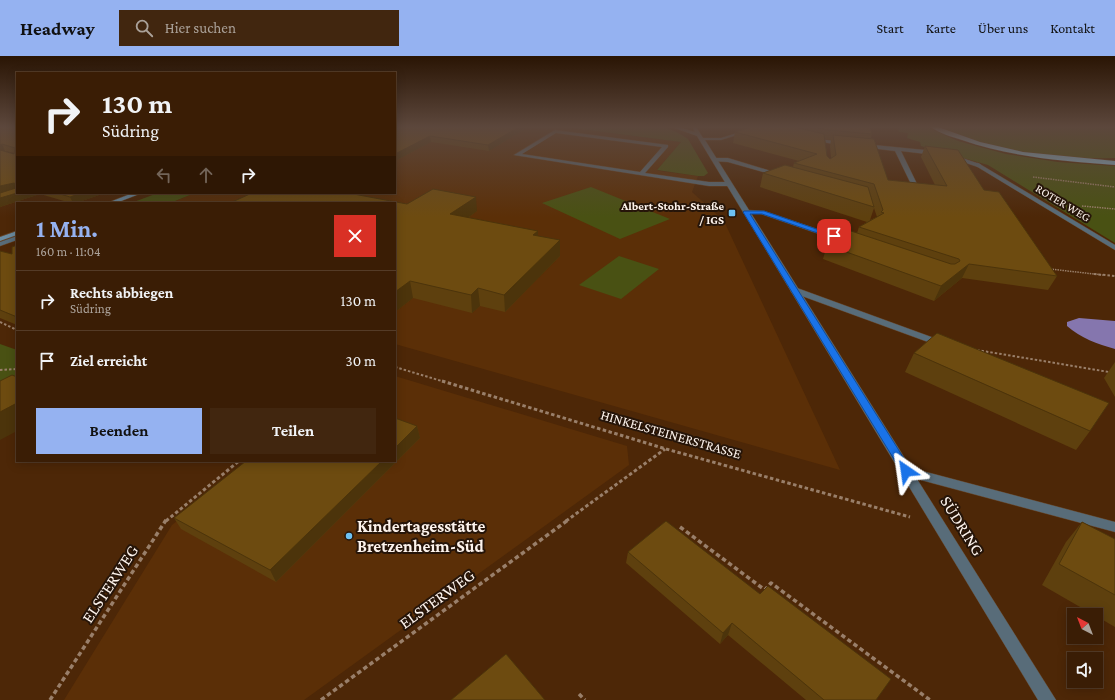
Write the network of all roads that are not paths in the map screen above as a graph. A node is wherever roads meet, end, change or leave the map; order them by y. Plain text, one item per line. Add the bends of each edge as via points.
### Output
1 (530, 157) edge
2 (656, 157) edge
3 (713, 157) edge
4 (900, 157) edge
5 (954, 157) edge
6 (1042, 157) edge
7 (715, 160) junction
8 (1115, 162) edge
9 (641, 174) junction
10 (784, 175) edge
11 (729, 184) junction
12 (914, 184) edge
13 (136, 194) edge
14 (113, 202) edge
15 (746, 212) junction
16 (16, 233) edge
17 (16, 238) edge
18 (0, 239) edge
19 (0, 244) edge
20 (856, 244) edge
21 (1115, 248) edge
22 (794, 290) junction
23 (945, 345) edge
24 (906, 471) junction
25 (1115, 527) edge
26 (1048, 700) edge

1 - 9 street
2 - 9 street
3 - 7 street, SÜDRING
4 - 12 street
5 - 21 street, ROTER WEG via 978,165
6 - 8 highway
7 - 10 street via 728,160
7 - 11 street, SÜDRING
9 - 11 street via 709,184
11 - 15 street, SÜDRING
13 - 14 street
15 - 20 street via 762,212
15 - 22 street, SÜDRING
16 - 18 street
17 - 19 street
22 - 23 street
22 - 24 street, SÜDRING
24 - 25 street
24 - 26 street, SÜDRING

